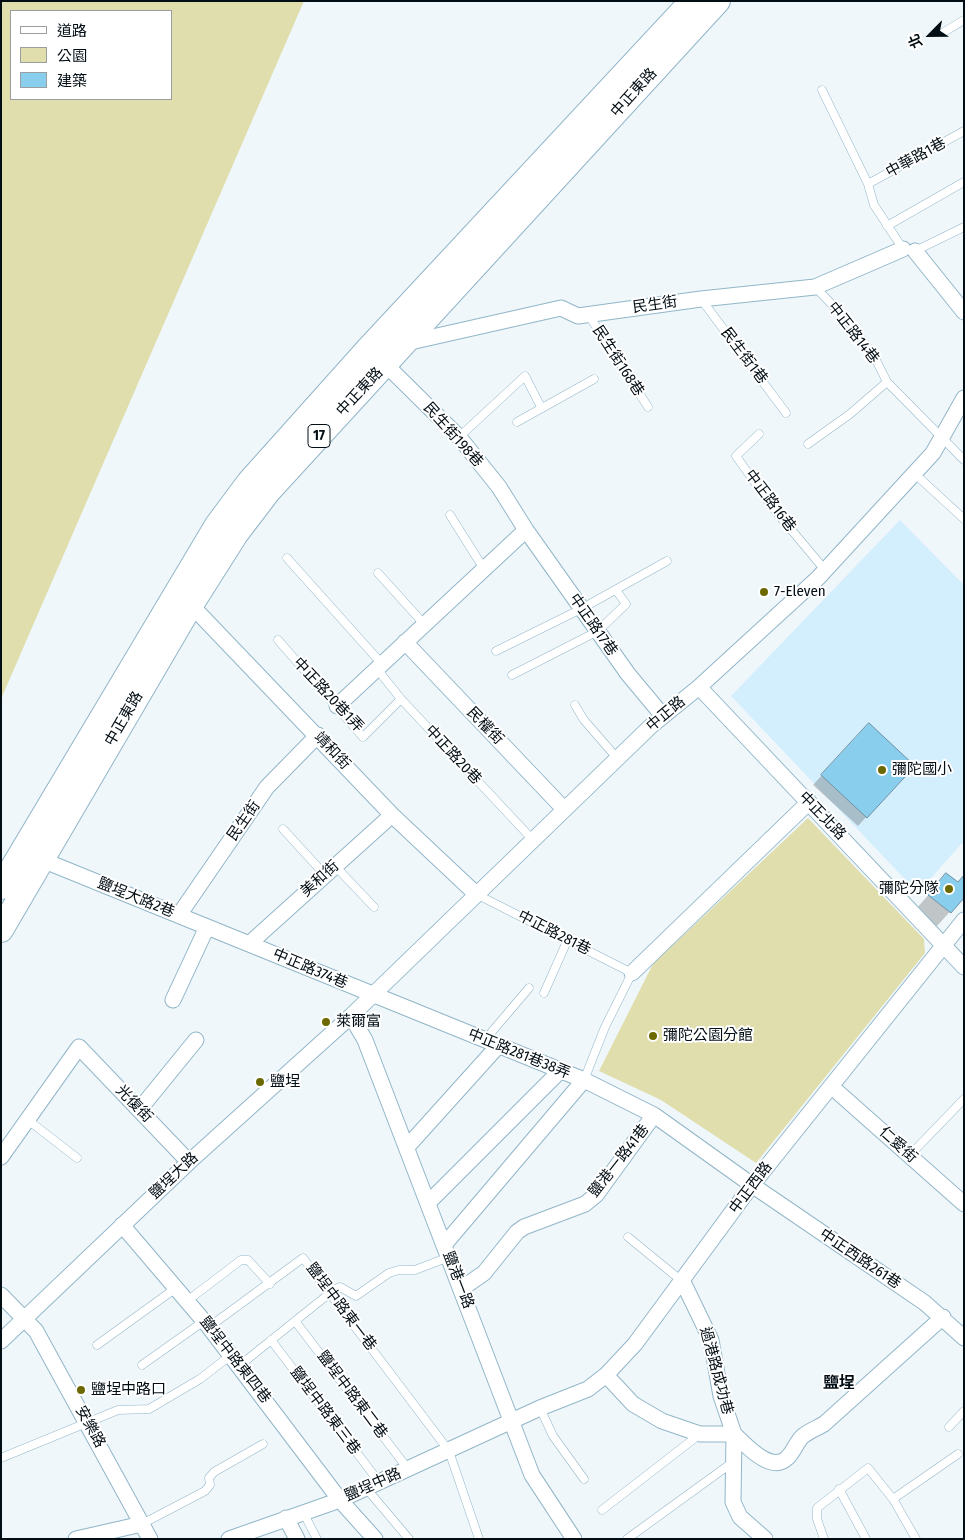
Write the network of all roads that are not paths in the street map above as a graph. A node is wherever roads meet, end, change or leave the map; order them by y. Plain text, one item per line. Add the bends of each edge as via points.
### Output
1 (692, 1) edge
2 (718, 1) edge
3 (964, 20) edge
4 (944, 32) dead end
5 (822, 90) dead end
6 (964, 131) edge
7 (964, 182) edge
8 (868, 184) junction
9 (888, 226) junction
10 (964, 227) edge
11 (909, 250) junction
12 (814, 287) junction
13 (701, 298) junction
14 (964, 312) edge
15 (588, 314) junction
16 (404, 344) junction
17 (377, 357) junction
18 (594, 379) dead end
19 (887, 382) junction
20 (964, 398) edge
21 (541, 407) junction
22 (648, 407) dead end
23 (786, 412) dead end
24 (517, 422) dead end
25 (759, 434) dead end
26 (459, 437) junction
27 (941, 439) junction
28 (808, 444) dead end
29 (964, 460) edge
30 (915, 474) junction
31 (450, 515) dead end
32 (964, 519) edge
33 (526, 530) junction
34 (287, 558) dead end
35 (667, 561) dead end
36 (484, 569) junction
37 (825, 570) junction
38 (378, 572) dead end
39 (616, 590) junction
40 (191, 605) junction
41 (581, 609) junction
42 (424, 624) junction
43 (598, 632) junction
44 (278, 640) dead end
45 (406, 642) junction
46 (496, 651) dead end
47 (380, 667) junction
48 (512, 675) dead end
49 (699, 688) junction
50 (401, 699) junction
51 (575, 705) dead end
52 (337, 706) junction
53 (663, 716) junction
54 (318, 735) junction
55 (618, 758) junction
56 (808, 802) junction
57 (564, 809) junction
58 (392, 815) junction
59 (283, 830) dead end
60 (532, 839) junction
61 (32, 856) junction
62 (330, 870) junction
63 (1, 887) edge
64 (476, 894) junction
65 (374, 907) dead end
66 (179, 915) junction
67 (964, 920) edge
68 (207, 928) junction
69 (1, 930) edge
70 (568, 939) junction
71 (249, 944) junction
72 (945, 945) junction
73 (964, 967) edge
74 (632, 973) junction
75 (529, 988) dead end
76 (544, 993) dead end
77 (372, 995) junction
78 (173, 1000) dead end
79 (351, 1016) junction
80 (196, 1040) dead end
81 (491, 1043) junction
82 (560, 1071) junction
83 (584, 1080) junction
84 (832, 1087) junction
85 (964, 1099) edge
86 (139, 1110) junction
87 (654, 1115) junction
88 (28, 1120) junction
89 (407, 1148) junction
90 (909, 1156) junction
91 (1, 1157) edge
92 (77, 1158) dead end
93 (189, 1162) junction
94 (752, 1186) junction
95 (428, 1203) junction
96 (964, 1204) edge
97 (122, 1225) junction
98 (628, 1237) dead end
99 (447, 1251) junction
100 (682, 1282) junction
101 (270, 1284) junction
102 (176, 1288) junction
103 (461, 1289) junction
104 (330, 1292) junction
105 (1, 1295) edge
106 (187, 1301) junction
107 (943, 1317) junction
108 (25, 1319) junction
109 (295, 1320) junction
110 (206, 1324) junction
111 (964, 1338) edge
112 (271, 1340) junction
113 (1, 1341) edge
114 (97, 1345) dead end
115 (235, 1360) junction
116 (142, 1365) dead end
117 (606, 1375) junction
118 (540, 1408) junction
119 (964, 1411) edge
120 (513, 1421) junction
121 (88, 1423) junction
122 (949, 1426) dead end
123 (700, 1434) junction
124 (734, 1434) junction
125 (263, 1444) dead end
126 (449, 1451) junction
127 (958, 1454) dead end
128 (1, 1458) edge
129 (734, 1462) junction
130 (408, 1469) junction
131 (584, 1479) dead end
132 (373, 1485) junction
133 (840, 1489) junction
134 (893, 1499) junction
135 (340, 1500) junction
136 (602, 1510) dead end
137 (303, 1512) junction
138 (286, 1518) junction
139 (142, 1524) junction
140 (249, 1535) edge
141 (76, 1539) edge
142 (150, 1539) edge
143 (229, 1539) edge
144 (296, 1539) edge
145 (317, 1539) edge
146 (375, 1539) edge
147 (409, 1539) edge
148 (479, 1539) edge
149 (574, 1539) edge
150 (627, 1539) edge
151 (765, 1539) edge
152 (824, 1539) edge
153 (866, 1539) edge
154 (916, 1539) edge

1 - 17 main road, 中正東路 / 17
2 - 16 main road, 中正東路 / 17
3 - 4 lane
5 - 8 lane
6 - 8 lane, 中華路1巷
7 - 9 lane
8 - 9 lane via 874,205
9 - 11 lane
10 - 11 lane
11 - 12 street, 民生街
11 - 14 street
12 - 13 street, 民生街
12 - 19 lane, 中正路14巷 via 846,319 873,354
13 - 15 street, 民生街
13 - 23 lane, 民生街1巷
15 - 16 street, 民生街 via 578,316 561,308
15 - 22 lane, 民生街168巷
16 - 17 main road, 中正東路 / 17
17 - 26 street, 民生街198巷
17 - 40 main road, 中正東路 / 17 via 236,534
17 - 61 main road, 中正東路 / 17 via 249,482 217,525
18 - 21 lane
19 - 27 lane, 中正路14巷
19 - 28 lane
20 - 27 street, 中正路
21 - 24 lane
21 - 26 lane via 525,376
25 - 37 lane, 中正路16巷 via 736,456 773,508
26 - 33 street, 民生街198巷 via 499,487
27 - 29 lane, 中正路14巷
27 - 30 street, 中正路
30 - 32 lane
30 - 37 street, 中正路
31 - 36 lane
33 - 36 street
33 - 41 street, 中正路17巷
34 - 47 lane, 中正路20巷
35 - 39 lane
36 - 42 street
37 - 49 street, 中正路
38 - 42 lane
39 - 41 lane
39 - 43 lane via 626,604
40 - 54 street, 靖和街
40 - 61 main road, 中正東路 / 17
41 - 43 street, 中正路17巷
41 - 46 lane
42 - 45 street
43 - 48 lane
43 - 53 street, 中正路17巷
44 - 52 lane, 中正路20巷1弄
45 - 47 street
45 - 57 street, 民權街
47 - 50 lane, 中正路20巷
47 - 52 street
49 - 53 street, 中正路
49 - 56 street, 中正北路
50 - 52 lane, 中正路20巷1弄 via 363,736
50 - 60 lane, 中正路20巷
51 - 55 lane
53 - 55 street, 中正路
54 - 58 street, 靖和街
54 - 66 street, 民生街 via 268,787
55 - 57 street, 中正路
56 - 72 street, 中正北路
56 - 74 street
57 - 60 street, 中正路
58 - 62 street, 美和街
58 - 64 street, 靖和街
59 - 62 lane
60 - 64 street, 中正路
61 - 63 main road, 中正東路 / 17
61 - 66 street, 鹽埕大路2巷
61 - 69 main road, 中正東路 / 17
62 - 65 lane
62 - 71 street, 美和街
64 - 70 lane, 中正路281巷
64 - 77 street, 中正路
66 - 68 street, 鹽埕大路2巷
67 - 72 street, 中正西路
68 - 71 street, 鹽埕大路2巷
68 - 78 street
70 - 74 lane, 中正路281巷
70 - 76 lane
71 - 77 street, 中正路374巷
72 - 73 street, 中正北路
72 - 84 street, 中正西路
74 - 83 lane, 中正路281巷38弄
75 - 81 lane
77 - 79 street, 中正路
77 - 81 street, 中正路281巷38弄
79 - 89 street, 鹽港一路 via 365,1040
79 - 93 street, 鹽埕大路
80 - 86 street
81 - 82 street, 中正路281巷38弄
81 - 89 street
82 - 83 street, 中正路281巷38弄
82 - 95 street
83 - 87 street, 中正西路261巷
83 - 99 street
84 - 90 street, 仁愛街
84 - 94 street, 中正西路
85 - 90 lane
86 - 88 street, 光復街 via 79,1047
86 - 93 street, 光復街
87 - 94 street, 中正西路261巷
87 - 103 street, 鹽港一路41巷 via 596,1195 585,1204 516,1232 484,1273
88 - 91 street
88 - 92 lane
89 - 95 street, 鹽港一路
90 - 96 street, 仁愛街
93 - 97 street, 鹽埕大路
94 - 100 street, 中正西路
94 - 107 street, 中正西路261巷
95 - 99 street, 鹽港一路
97 - 102 street, 鹽埕中路東四巷
97 - 108 street, 鹽埕大路
98 - 100 lane
99 - 103 street, 鹽港一路
99 - 104 lane via 415,1270 389,1273 356,1296 340,1287
100 - 117 street, 中正西路 via 635,1344
100 - 124 street, 過港路成功巷 via 711,1340 721,1396
101 - 104 lane, 鹽埕中路東一巷 via 304,1258
101 - 106 lane via 248,1260 241,1260
101 - 110 lane, 鹽埕中路東一巷
102 - 106 street, 鹽埕中路東四巷
102 - 114 lane
103 - 120 street, 鹽港一路
104 - 109 lane
104 - 126 lane, 鹽埕中路東一巷
105 - 108 street, 安樂路
106 - 110 street, 鹽埕中路東四巷
107 - 111 street, 中正西路261巷
107 - 124 street, 過港路成功巷 via 824,1424 804,1434 784,1461 777,1463 762,1458
108 - 113 street, 鹽埕大路
108 - 121 street, 安樂路 via 36,1331
109 - 112 lane
109 - 130 lane, 鹽埕中路東二巷
110 - 115 street, 鹽埕中路東四巷
110 - 116 lane, 鹽埕中路東一巷
112 - 115 lane
112 - 132 lane, 鹽埕中路東三巷
115 - 121 lane via 149,1409 123,1408
115 - 135 street, 鹽埕中路東四巷
117 - 118 street, 中正西路 via 588,1389
117 - 123 street, 過港路成功巷 via 632,1404 662,1421
118 - 120 street, 中正西路
118 - 131 lane via 553,1436
119 - 122 lane
120 - 126 street, 鹽埕中路
120 - 149 street, 鹽港一路 via 532,1475
121 - 128 lane
121 - 139 street, 安樂路
123 - 124 street, 過港路成功巷
123 - 136 lane
124 - 129 street, 過港路成功巷
125 - 139 lane via 214,1472 205,1491
126 - 130 street, 鹽埕中路
126 - 148 lane, 鹽埕中路東一巷
127 - 134 lane
129 - 150 lane
129 - 151 street, 過港路成功巷 via 735,1509
130 - 132 street, 鹽埕中路
132 - 135 street, 鹽埕中路
132 - 147 lane, 鹽埕中路東三巷
133 - 134 lane via 870,1468
133 - 152 lane via 817,1508
133 - 153 lane
134 - 154 lane
135 - 137 street, 鹽埕中路
135 - 146 street, 鹽埕中路東四巷
137 - 138 street, 鹽埕中路
137 - 145 lane
138 - 140 street, 鹽埕中路
138 - 144 street
139 - 141 street
139 - 142 street, 安樂路
140 - 143 street, 鹽埕中路

